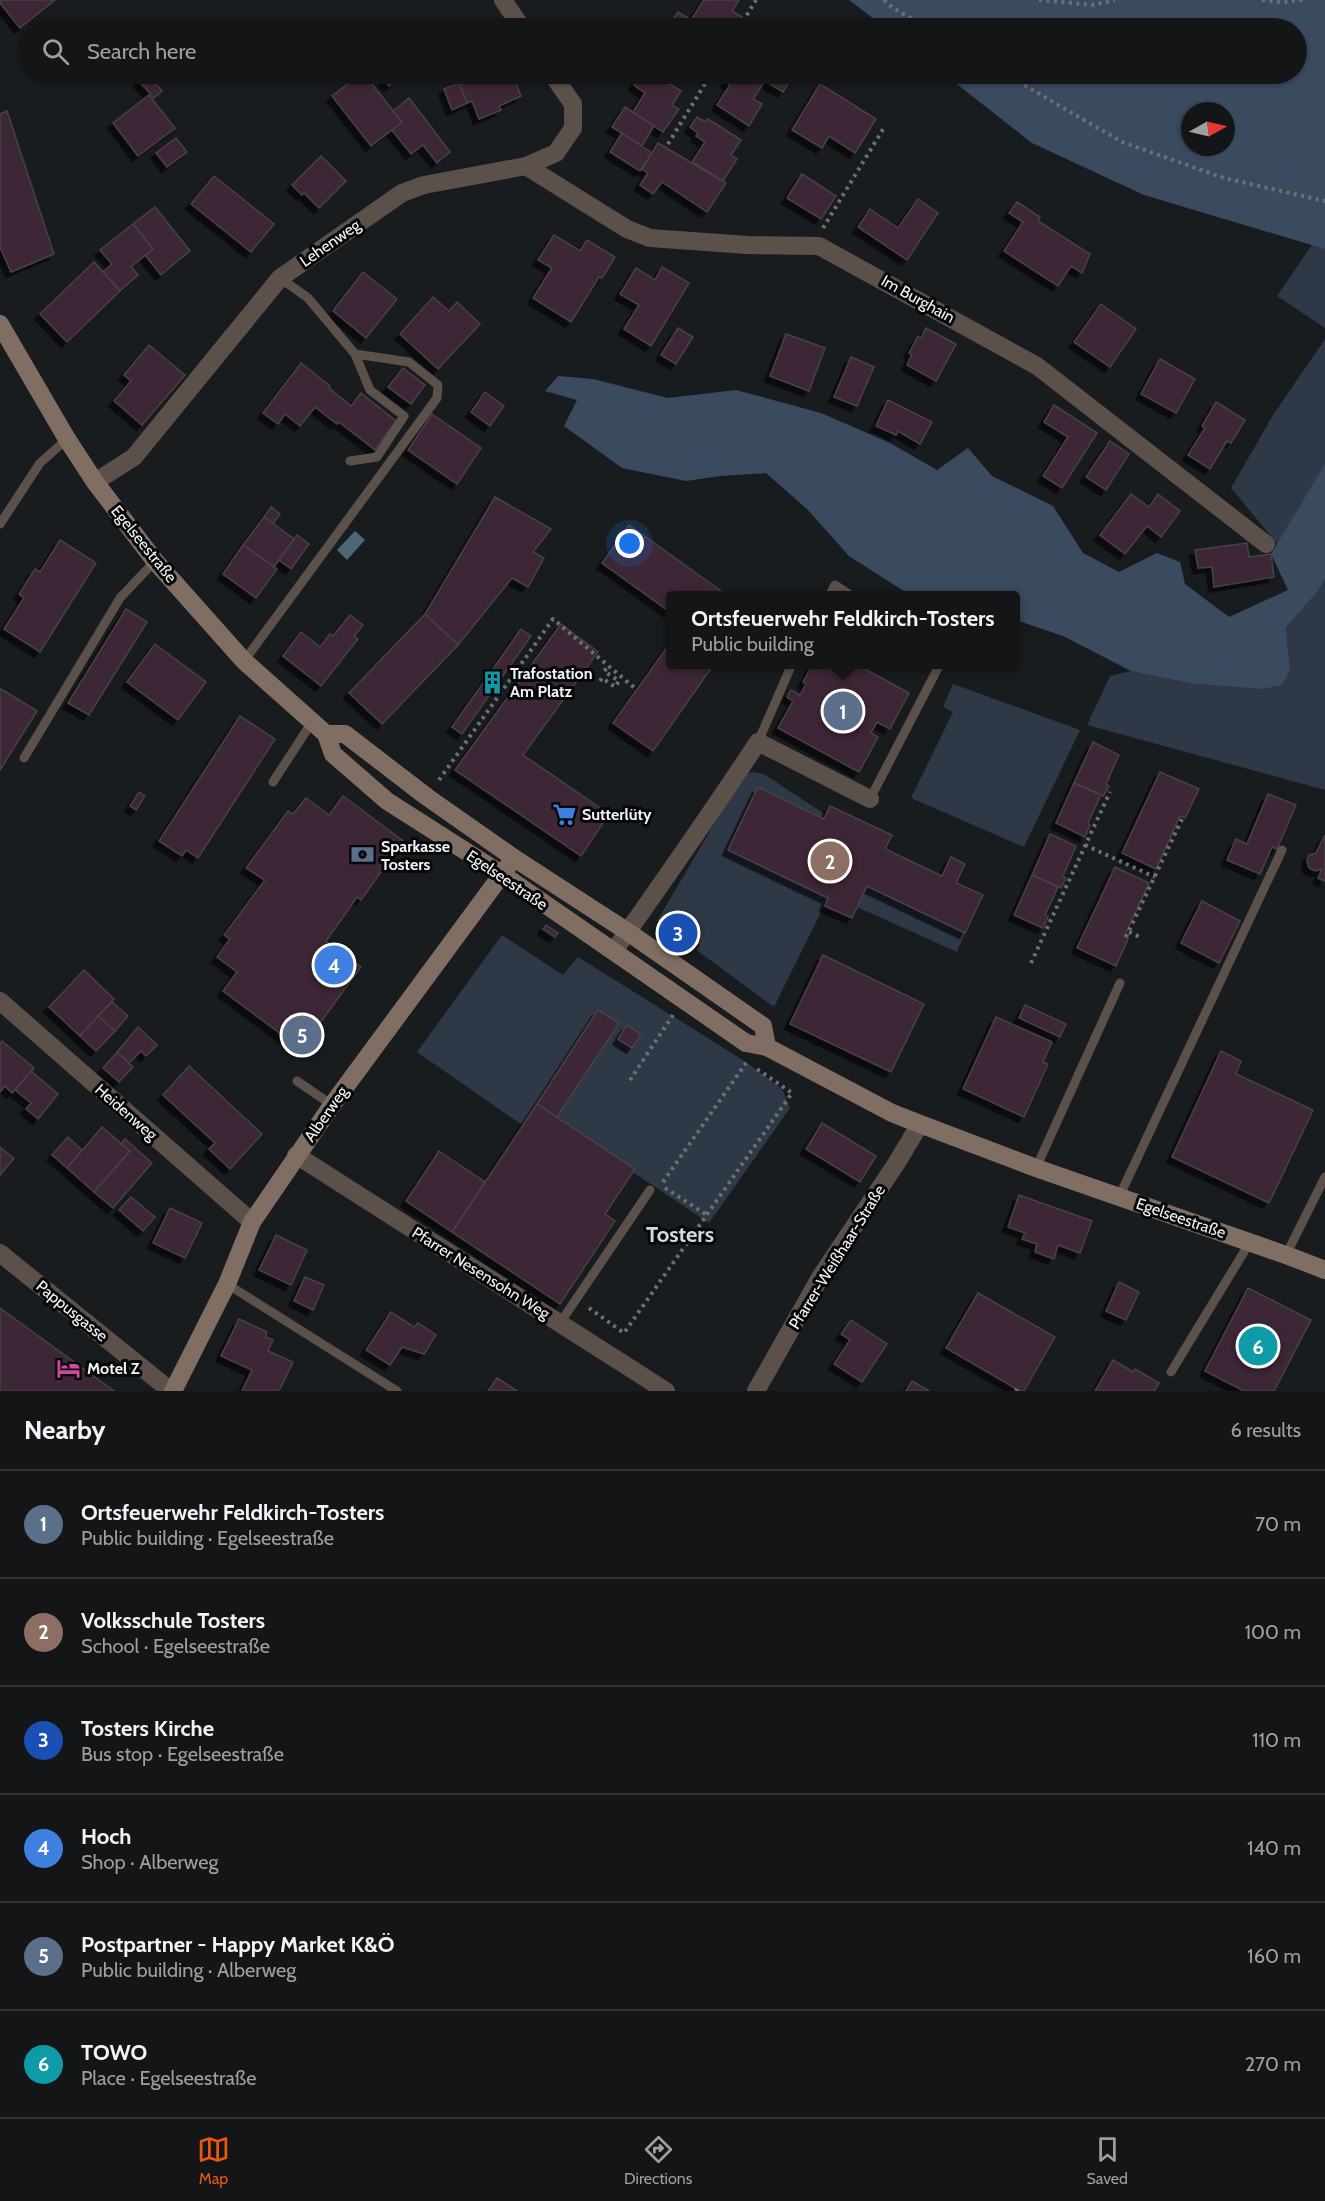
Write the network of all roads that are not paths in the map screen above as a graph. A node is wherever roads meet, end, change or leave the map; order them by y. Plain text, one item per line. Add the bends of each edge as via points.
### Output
1 (503, 0) edge
2 (515, 18) edge
3 (559, 84) edge
4 (526, 166) junction
5 (280, 278) junction
6 (0, 324) edge
7 (355, 354) junction
8 (67, 439) junction
9 (350, 461) dead end
10 (95, 482) junction
11 (0, 524) edge
12 (1266, 543) dead end
13 (155, 561) junction
14 (832, 591) edge
15 (844, 591) edge
16 (244, 662) junction
17 (790, 669) edge
18 (937, 669) edge
19 (312, 722) junction
20 (326, 734) junction
21 (758, 742) junction
22 (24, 758) dead end
23 (273, 782) dead end
24 (870, 799) joint
25 (1282, 850) dead end
26 (514, 858) junction
27 (503, 875) junction
28 (628, 932) junction
29 (614, 951) junction
30 (1120, 983) dead end
31 (0, 1001) edge
32 (767, 1047) junction
33 (297, 1081) dead end
34 (332, 1105) junction
35 (920, 1125) junction
36 (296, 1155) junction
37 (1036, 1168) junction
38 (1325, 1177) edge
39 (650, 1190) dead end
40 (1119, 1197) junction
41 (252, 1222) junction
42 (1250, 1242) junction
43 (0, 1253) edge
44 (1286, 1254) junction
45 (1325, 1270) edge
46 (227, 1284) junction
47 (560, 1323) junction
48 (1171, 1372) dead end
49 (759, 1390) edge
50 (172, 1391) edge
51 (397, 1391) edge
52 (666, 1391) edge

1 - 2 street
3 - 4 street, Lehenweg via 573,104 573,128 556,153
4 - 5 street, Lehenweg via 424,185 402,193
4 - 12 street, Im Burghain via 627,229 650,238 819,246 1037,366
5 - 7 lane via 308,298
5 - 10 street, Lehenweg via 134,458
6 - 8 main road, Egelseestraße
7 - 9 lane via 370,390 404,416 377,457
7 - 16 lane via 409,362 438,385 437,398
8 - 10 main road, Egelseestraße
8 - 11 lane via 40,463
10 - 13 main road, Egelseestraße
13 - 16 main road, Egelseestraße
13 - 22 lane via 120,598
14 - 15 lane via 835,585
16 - 19 main road, Egelseestraße
17 - 21 lane
18 - 24 lane
19 - 20 main road, Egelseestraße
19 - 23 lane
20 - 26 main road, Egelseestraße via 345,734
20 - 27 main road, Egelseestraße via 333,754 387,801
21 - 24 street
21 - 28 street
25 - 40 lane
26 - 27 main road, Alberweg
26 - 28 main road, Egelseestraße
27 - 29 main road, Egelseestraße
27 - 34 main road, Alberweg
28 - 29 street
28 - 32 main road, Egelseestraße via 763,1026
29 - 32 main road, Egelseestraße via 746,1043
30 - 37 lane
31 - 41 street, Heidenweg
32 - 35 main road, Egelseestraße
33 - 34 lane
34 - 36 main road, Alberweg
35 - 37 main road, Egelseestraße
35 - 49 street, Pfarrer-Weißhaar-Straße via 821,1276
36 - 41 main road, Alberweg
36 - 47 street, Pfarrer Nesensohn Weg
37 - 40 main road, Egelseestraße
38 - 44 lane
39 - 47 lane
40 - 42 main road, Egelseestraße
41 - 46 main road, Alberweg
42 - 44 main road, Egelseestraße
42 - 48 lane
43 - 50 street, Pappusgasse
44 - 45 main road, Egelseestraße
46 - 50 main road, Alberweg
46 - 51 lane
47 - 52 street, Pfarrer Nesensohn Weg

